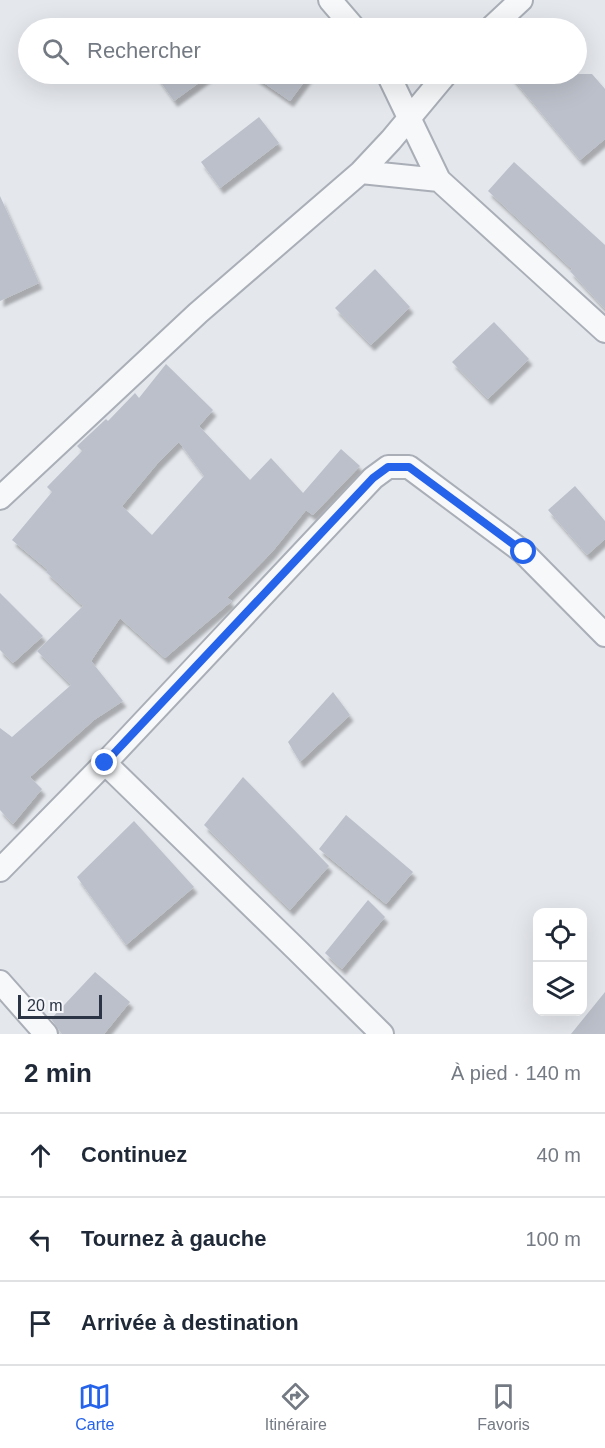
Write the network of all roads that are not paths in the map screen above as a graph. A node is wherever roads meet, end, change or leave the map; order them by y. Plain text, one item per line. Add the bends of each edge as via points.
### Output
1 (330, 0) edge
2 (521, 0) edge
3 (345, 18) edge
4 (502, 18) edge
5 (393, 84) edge
6 (438, 84) edge
7 (410, 118) junction
8 (361, 172) junction
9 (439, 180) junction
10 (605, 330) edge
11 (0, 498) edge
12 (605, 635) edge
13 (105, 763) junction
14 (0, 870) edge
15 (0, 982) edge
16 (46, 1034) edge
17 (382, 1034) edge

1 - 3 street
2 - 4 street
5 - 7 street
6 - 7 street
7 - 8 street
7 - 9 street
8 - 9 street
8 - 11 street via 198,313
9 - 10 street
12 - 13 street via 524,552 409,467 388,467 373,478
13 - 14 street
13 - 17 street
15 - 16 street

